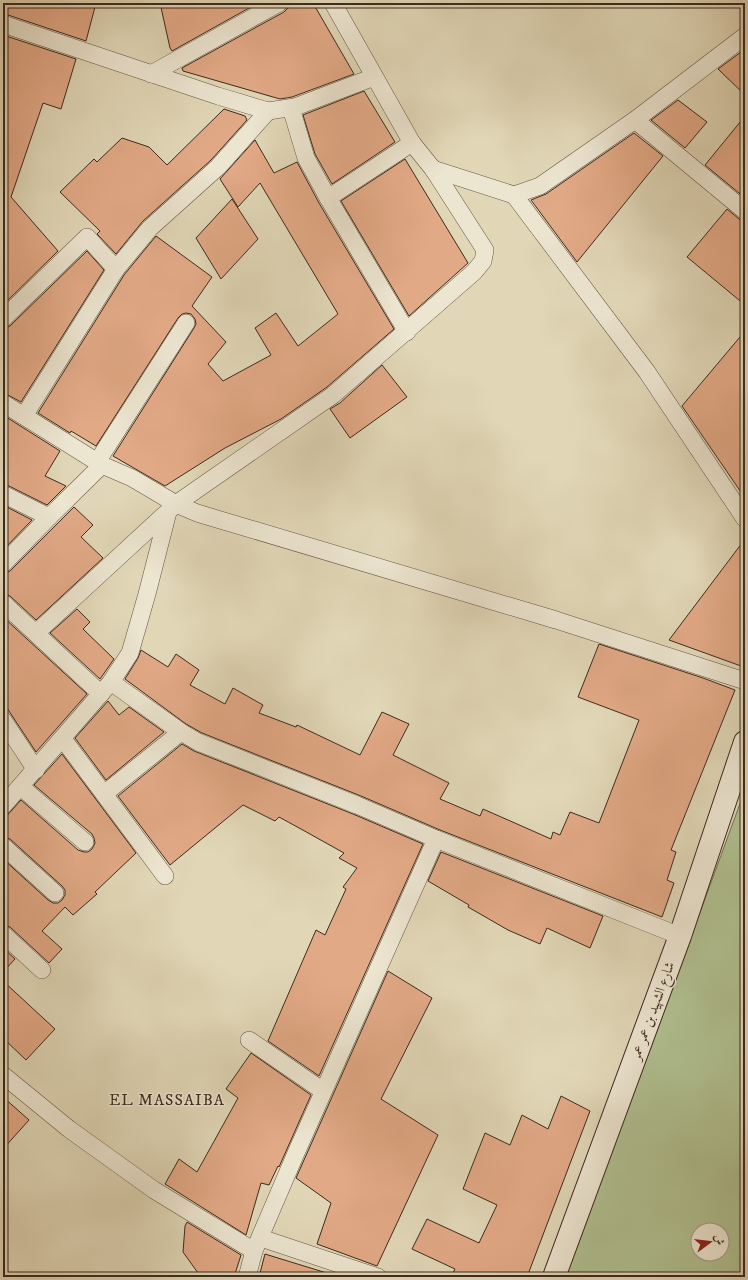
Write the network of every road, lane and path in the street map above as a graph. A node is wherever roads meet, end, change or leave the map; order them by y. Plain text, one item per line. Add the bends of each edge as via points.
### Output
1 (279, 3) edge
2 (333, 3) edge
3 (3, 24) edge
4 (745, 36) edge
5 (151, 74) junction
6 (374, 77) junction
7 (291, 108) junction
8 (268, 111) junction
9 (635, 120) junction
10 (412, 143) junction
11 (433, 169) junction
12 (514, 195) junction
13 (328, 198) junction
14 (745, 211) edge
15 (116, 269) junction
16 (3, 319) edge
17 (186, 323) dead end
18 (407, 332) junction
19 (3, 403) edge
20 (24, 416) junction
21 (100, 463) junction
22 (3, 494) edge
23 (172, 508) junction
24 (49, 517) junction
25 (745, 519) edge
26 (3, 564) edge
27 (3, 604) edge
28 (36, 633) junction
29 (745, 681) edge
30 (106, 688) junction
31 (3, 720) edge
32 (181, 732) junction
33 (63, 739) junction
34 (745, 742) edge
35 (36, 770) junction
36 (21, 787) junction
37 (104, 794) junction
38 (3, 806) edge
39 (436, 839) junction
40 (85, 842) dead end
41 (3, 846) edge
42 (165, 876) dead end
43 (55, 893) dead end
44 (3, 934) edge
45 (680, 936) junction
46 (42, 970) dead end
47 (249, 1040) dead end
48 (3, 1075) edge
49 (323, 1091) junction
50 (257, 1245) junction
51 (247, 1277) edge
52 (378, 1277) edge
53 (554, 1277) edge

1 - 5 street
2 - 6 street
3 - 5 street
4 - 9 street
5 - 8 street
6 - 7 street
6 - 10 street
7 - 8 street
7 - 13 street via 306,158
8 - 15 street via 218,167 150,228
9 - 12 street via 540,186
9 - 14 street
10 - 11 street
10 - 13 street
11 - 12 street
11 - 18 street via 485,250 483,261 474,272
12 - 25 street via 647,372
13 - 18 street
15 - 16 street via 87,237
15 - 20 street
17 - 21 street
18 - 23 street via 333,395
19 - 20 street
20 - 21 street
21 - 23 street via 132,478
21 - 24 street
22 - 24 street
23 - 28 street
23 - 29 street via 197,513 556,620
23 - 30 street via 130,652
24 - 26 street
27 - 28 street
28 - 30 street
30 - 32 street
30 - 33 street
31 - 35 street
32 - 37 street
32 - 39 street via 198,742
33 - 35 street
33 - 37 street
34 - 45 street, شارع الشهيد بن عمر عمر
35 - 36 street
36 - 38 street
36 - 40 street
37 - 42 street
39 - 45 street
39 - 49 street
41 - 43 street
44 - 46 street
45 - 53 street, شارع الشهيد بن عمر عمر
47 - 49 street
48 - 50 street via 69,1129 154,1190
49 - 50 street
50 - 51 street
50 - 52 street

